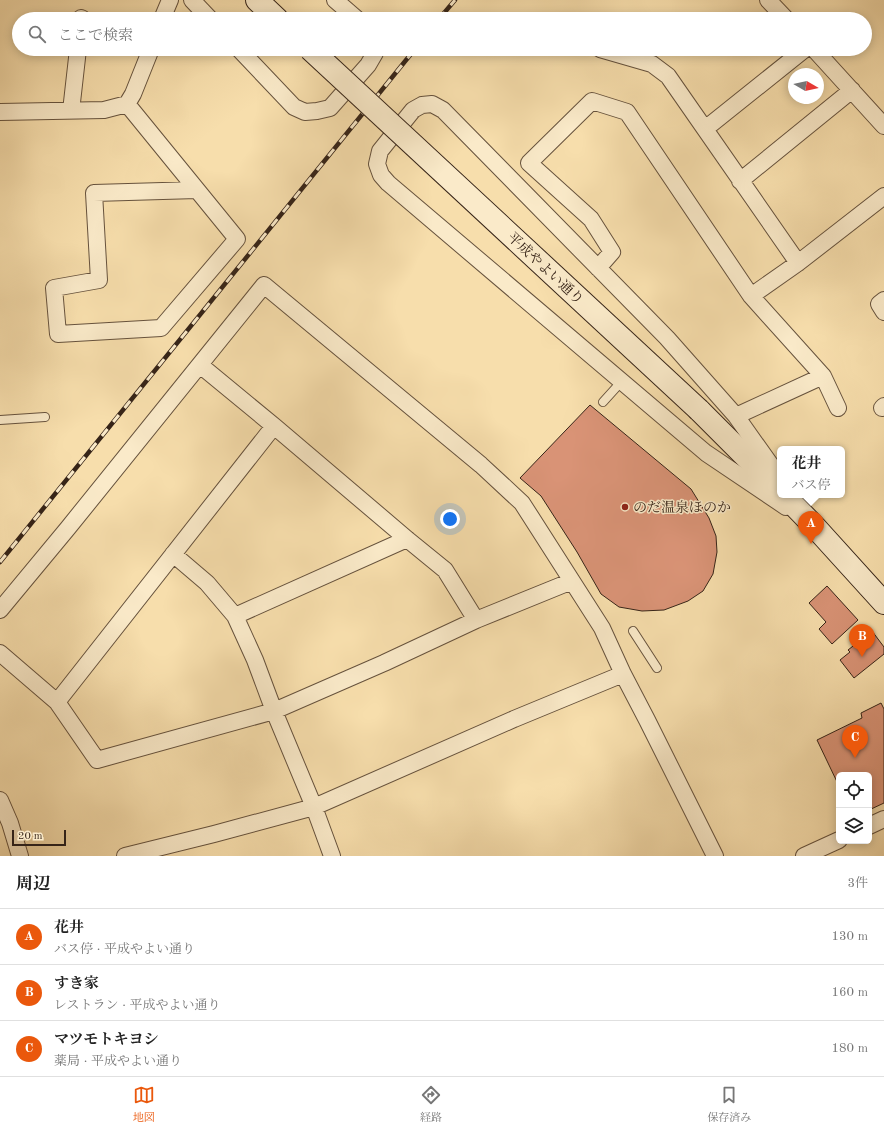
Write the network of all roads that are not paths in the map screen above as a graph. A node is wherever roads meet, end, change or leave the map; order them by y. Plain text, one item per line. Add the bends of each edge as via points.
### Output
1 (170, 0) edge
2 (192, 0) edge
3 (257, 0) edge
4 (334, 0) edge
5 (768, 0) edge
6 (165, 12) edge
7 (203, 12) edge
8 (270, 12) edge
9 (349, 12) edge
10 (779, 12) edge
11 (77, 56) edge
12 (147, 56) edge
13 (246, 56) edge
14 (318, 56) edge
15 (373, 56) edge
16 (624, 56) edge
17 (796, 56) edge
18 (820, 56) edge
19 (852, 90) junction
20 (127, 104) junction
21 (72, 111) junction
22 (0, 112) edge
23 (881, 116) edge
24 (705, 129) junction
25 (740, 181) junction
26 (197, 190) junction
27 (884, 196) edge
28 (798, 263) junction
29 (598, 268) junction
30 (752, 296) junction
31 (884, 300) edge
32 (884, 312) edge
33 (200, 365) junction
34 (823, 376) junction
35 (622, 381) junction
36 (604, 402) dead end
37 (838, 408) dead end
38 (736, 416) junction
39 (45, 417) dead end
40 (0, 420) edge
41 (274, 426) junction
42 (777, 474) edge
43 (777, 488) edge
44 (787, 498) edge
45 (795, 498) edge
46 (815, 527) junction
47 (407, 539) junction
48 (173, 554) junction
49 (572, 581) junction
50 (884, 603) edge
51 (0, 610) edge
52 (235, 616) junction
53 (476, 620) junction
54 (633, 631) dead end
55 (0, 653) edge
56 (657, 668) dead end
57 (623, 674) junction
58 (58, 702) junction
59 (274, 711) junction
60 (0, 800) edge
61 (314, 807) junction
62 (884, 819) edge
63 (872, 825) edge
64 (836, 841) edge
65 (20, 856) edge
66 (125, 856) edge
67 (332, 856) edge
68 (715, 856) edge
69 (804, 856) edge

1 - 6 street
2 - 7 street
3 - 8 street
4 - 9 street
5 - 10 street
11 - 21 street
12 - 20 street
13 - 15 street via 294,107 305,112 330,108
14 - 43 street, 平成やよい通り, bridge via 699,410
16 - 24 street via 652,64 668,76
17 - 24 street
18 - 19 street
19 - 23 street
19 - 25 street
20 - 21 street via 104,110
20 - 26 street
21 - 22 street
24 - 25 street
25 - 28 street
26 - 26 street via 237,240 161,328 58,334 54,288 99,280 94,193
27 - 28 street
28 - 30 street
29 - 30 street via 612,252 591,219 529,163 592,101 627,112
29 - 35 street via 443,110 432,104 422,105 413,110 380,152 377,164 381,176 388,183
29 - 38 street via 667,338
30 - 34 street
31 - 32 street via 879,304
33 - 41 street
33 - 49 street via 264,285 481,465 522,503
33 - 51 street
34 - 37 street
34 - 38 street
35 - 36 lane
35 - 46 street via 706,453
38 - 42 street
39 - 40 lane
41 - 47 street
41 - 48 street
44 - 46 street
45 - 46 street
46 - 50 street
47 - 52 street
47 - 53 street via 445,570
48 - 52 street via 207,583
48 - 58 street
49 - 53 street
49 - 57 street via 602,628
52 - 59 street
53 - 59 street
54 - 56 lane
55 - 58 street
57 - 61 street
57 - 68 street
58 - 59 street via 96,760
59 - 61 street
60 - 65 street via 10,822
61 - 66 street
61 - 67 street
62 - 63 street
64 - 69 street

